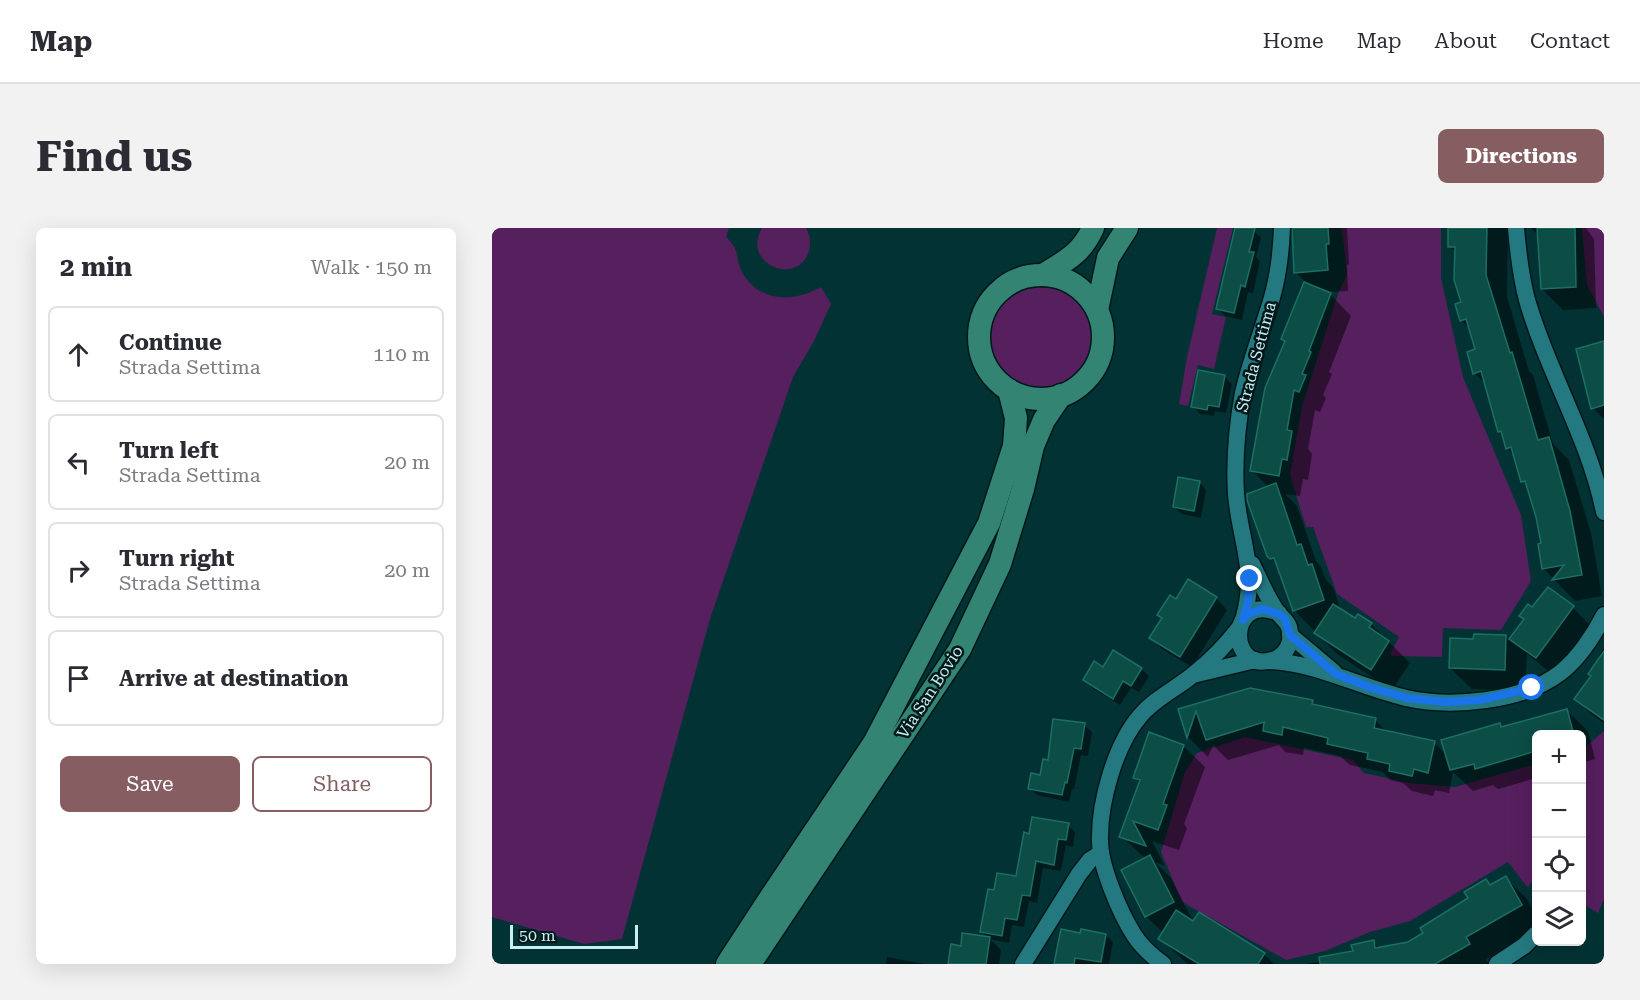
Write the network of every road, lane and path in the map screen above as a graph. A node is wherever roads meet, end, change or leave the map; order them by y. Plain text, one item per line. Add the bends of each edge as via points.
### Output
1 (1093, 228) edge
2 (1126, 228) edge
3 (1282, 228) edge
4 (1516, 228) edge
5 (1043, 275) junction
6 (1097, 310) junction
7 (1009, 390) junction
8 (1060, 395) junction
9 (1604, 512) edge
10 (1248, 558) junction
11 (1279, 614) junction
12 (1604, 615) edge
13 (1241, 624) junction
14 (1290, 635) junction
15 (1262, 661) junction
16 (1336, 674) junction
17 (1194, 675) junction
18 (1101, 853) junction
19 (1532, 938) edge
20 (727, 964) edge
21 (750, 964) edge
22 (1023, 964) edge
23 (1163, 964) edge
24 (1497, 964) edge

1 - 5 main road via 1085,245
2 - 6 main road, Via San Bovio via 1108,258
3 - 10 street, Strada Settima via 1272,298 1243,393 1236,446 1236,494
4 - 9 street via 1527,300 1593,469
5 - 6 main road via 1079,288
5 - 7 main road via 1007,285 991,301 980,323 980,348 985,364
6 - 8 main road, Via San Bovio via 1103,333 1098,361 1086,379
7 - 8 main road, Via San Bovio via 1030,397
7 - 20 main road, Via San Bovio via 1016,418 1014,446 989,523 874,743
8 - 21 main road, Via San Bovio via 1033,446 1000,564 960,649
10 - 11 street, Strada Settima
10 - 13 street, Strada Settima via 1248,602
11 - 13 street, Strada Settima via 1263,609 1248,614
11 - 14 street, Strada Settima
12 - 16 street, Strada Settima via 1591,638 1562,672 1509,695 1445,702 1407,698
13 - 15 street, Strada Settima via 1238,636 1242,651
13 - 17 street, Strada Settima
14 - 15 street via 1287,649 1276,659
14 - 16 street, Strada Settima
15 - 16 street, Strada Settima via 1291,662
15 - 17 street, Strada Settima
17 - 18 street, Strada Settima via 1157,699 1126,736 1106,792
18 - 22 street via 1079,873
18 - 23 street, Strada Settima via 1134,935
19 - 24 street

